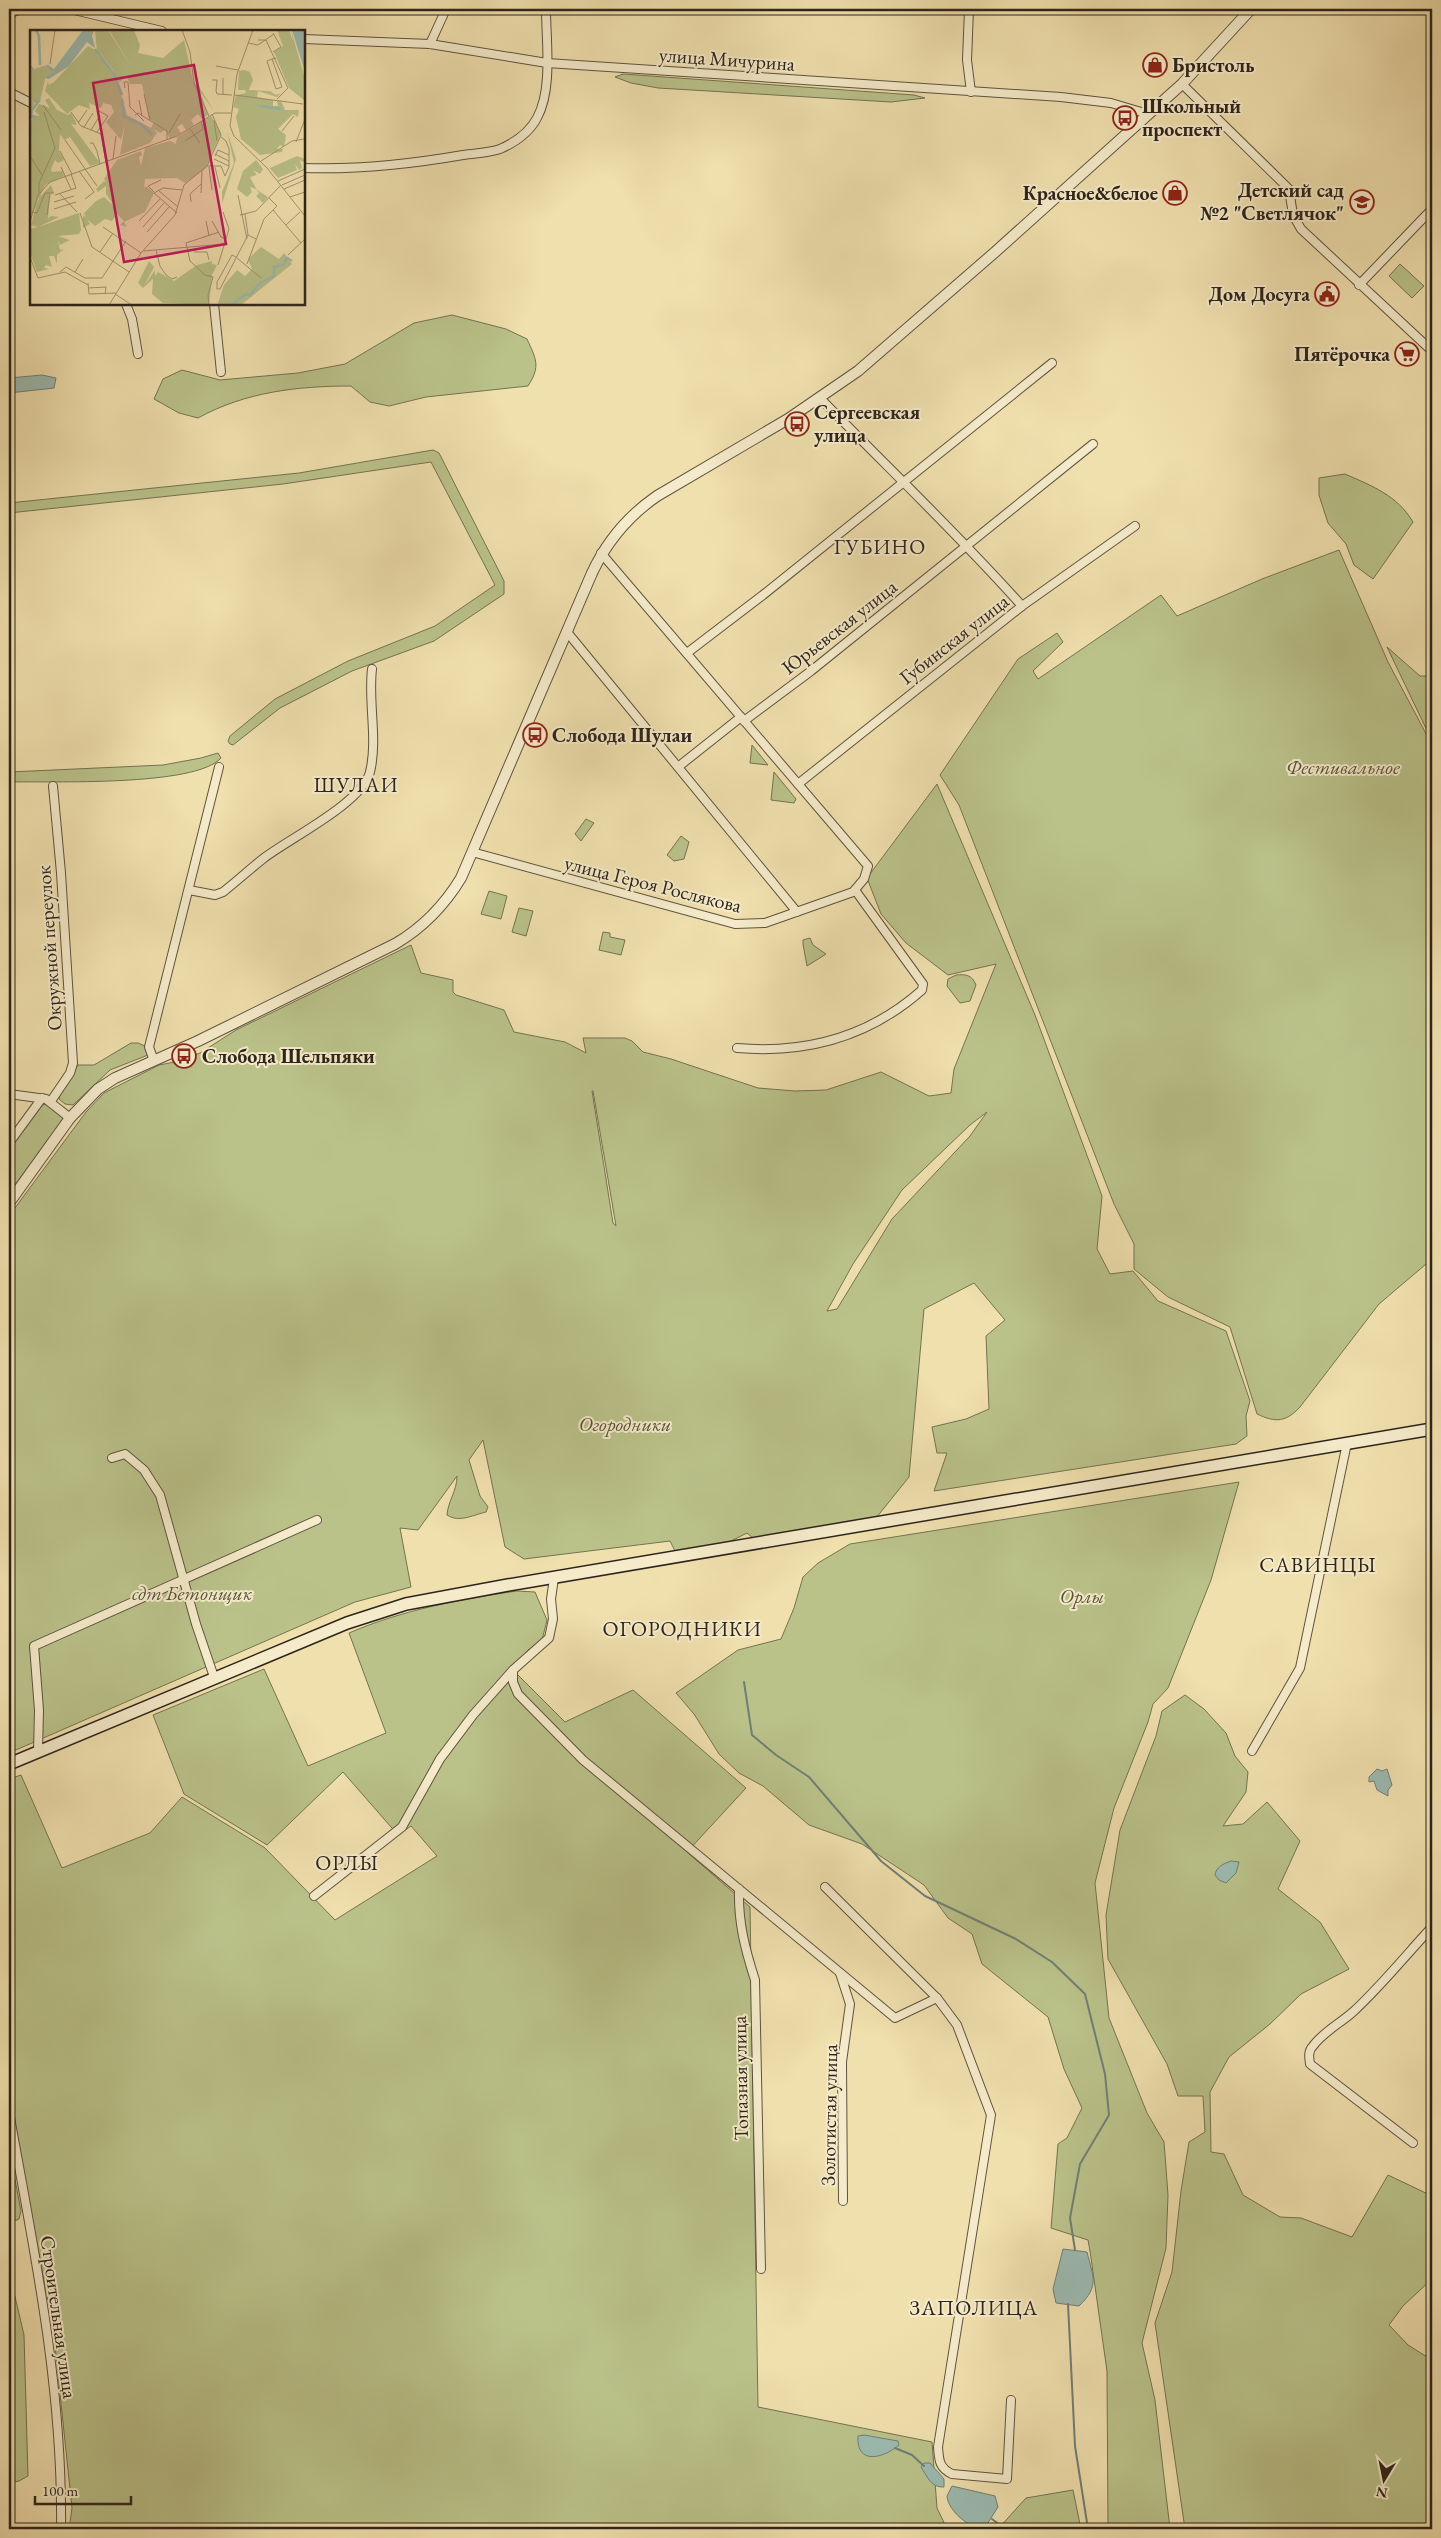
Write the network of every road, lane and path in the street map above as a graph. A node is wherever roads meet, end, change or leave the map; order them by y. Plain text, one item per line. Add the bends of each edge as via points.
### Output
1 (10, 9) edge
2 (21, 9) edge
3 (70, 9) edge
4 (446, 9) edge
5 (546, 9) edge
6 (970, 9) edge
7 (1251, 9) edge
8 (9, 13) edge
9 (158, 30) edge
10 (305, 39) edge
11 (430, 44) junction
12 (547, 64) junction
13 (1182, 84) junction
14 (9, 92) edge
15 (971, 92) junction
16 (30, 102) edge
17 (1148, 114) junction
18 (305, 168) edge
19 (1432, 209) edge
20 (1359, 285) junction
21 (126, 305) edge
22 (214, 305) edge
23 (1432, 351) edge
24 (138, 354) dead end
25 (1052, 362) dead end
26 (221, 372) dead end
27 (821, 399) junction
28 (1093, 444) dead end
29 (903, 483) junction
30 (1135, 526) dead end
31 (967, 545) junction
32 (601, 553) junction
33 (1022, 606) junction
34 (567, 632) junction
35 (687, 653) junction
36 (372, 669) dead end
37 (742, 719) junction
38 (219, 766) dead end
39 (678, 767) junction
40 (798, 784) junction
41 (53, 786) dead end
42 (472, 852) junction
43 (189, 890) junction
44 (855, 890) junction
45 (797, 912) junction
46 (737, 1048) dead end
47 (154, 1061) junction
48 (9, 1094) edge
49 (42, 1098) junction
50 (51, 1101) junction
51 (70, 1118) junction
52 (9, 1143) edge
53 (9, 1203) edge
54 (1432, 1429) edge
55 (1347, 1443) junction
56 (112, 1458) dead end
57 (317, 1520) dead end
58 (554, 1578) junction
59 (183, 1581) junction
60 (513, 1670) junction
61 (1432, 1673) edge
62 (214, 1677) junction
63 (1432, 1741) edge
64 (38, 1752) junction
65 (1252, 1752) dead end
66 (9, 1764) edge
67 (826, 1887) dead end
68 (739, 1889) junction
69 (314, 1896) dead end
70 (1432, 1927) edge
71 (840, 1972) junction
72 (937, 1998) junction
73 (9, 2112) edge
74 (1413, 2143) dead end
75 (843, 2201) dead end
76 (761, 2269) dead end
77 (1011, 2400) dead end
78 (61, 2529) edge

1 - 8 street
2 - 8 street
3 - 9 street
4 - 11 street
5 - 12 street
6 - 15 street via 967,60
7 - 13 street
10 - 11 street, улица Мичурина
11 - 12 street, улица Мичурина
12 - 15 street, улица Мичурина
12 - 18 street via 546,93 538,116 528,131 498,150 431,160
13 - 17 street
13 - 20 street via 1289,189 1298,225
14 - 16 street
15 - 17 street, улица Мичурина via 1110,103
17 - 27 street via 994,253
19 - 20 street
20 - 23 street
21 - 24 street
22 - 26 street
25 - 29 street
27 - 29 street
27 - 32 street via 638,509
28 - 31 street, Юрьевская улица
29 - 31 street
29 - 35 street
30 - 33 street, Губинская улица
31 - 33 street
31 - 37 street, Юрьевская улица via 811,671
32 - 34 street
32 - 35 street
33 - 40 street, Губинская улица
34 - 39 street
34 - 42 street
35 - 37 street
36 - 43 street via 372,759 364,786 329,816 265,857 223,892 215,895
37 - 39 street, Юрьевская улица
37 - 40 street
38 - 43 street
39 - 45 street
40 - 44 street via 868,866 864,879
41 - 50 street, Окружной переулок via 73,1063 70,1074
42 - 45 street, улица Героя Рослякова via 723,923 765,923
42 - 47 street via 448,898 418,930 310,987
43 - 47 street via 149,1047
44 - 45 street, улица Героя Рослякова
44 - 46 street via 923,984 922,990 881,1021 824,1044 775,1050
47 - 51 street via 98,1088
48 - 49 street
49 - 50 street
49 - 52 street
50 - 51 street
51 - 53 street
54 - 55 main road
55 - 58 main road
55 - 65 street via 1300,1668
56 - 59 street via 126,1454 144,1470 160,1495
57 - 59 street
58 - 60 street via 549,1638
58 - 62 main road via 406,1604 330,1630
59 - 62 street
59 - 64 street via 34,1646 39,1710
60 - 68 street via 518,1694 583,1760
60 - 69 street via 440,1759 402,1827
61 - 63 street
62 - 64 main road
64 - 66 main road
67 - 72 street
68 - 71 street
68 - 76 street, Топазная улица via 738,1916 755,1980
70 - 74 street via 1370,1995 1311,2047 1309,2056 1310,2064
71 - 72 street via 895,2018
71 - 75 street, Золотистая улица via 850,2004 842,2062
72 - 77 street via 957,2025 991,2115 938,2447 939,2462 945,2470 952,2474 1007,2479
73 - 78 street, Строительная улица via 44,2301 62,2479

